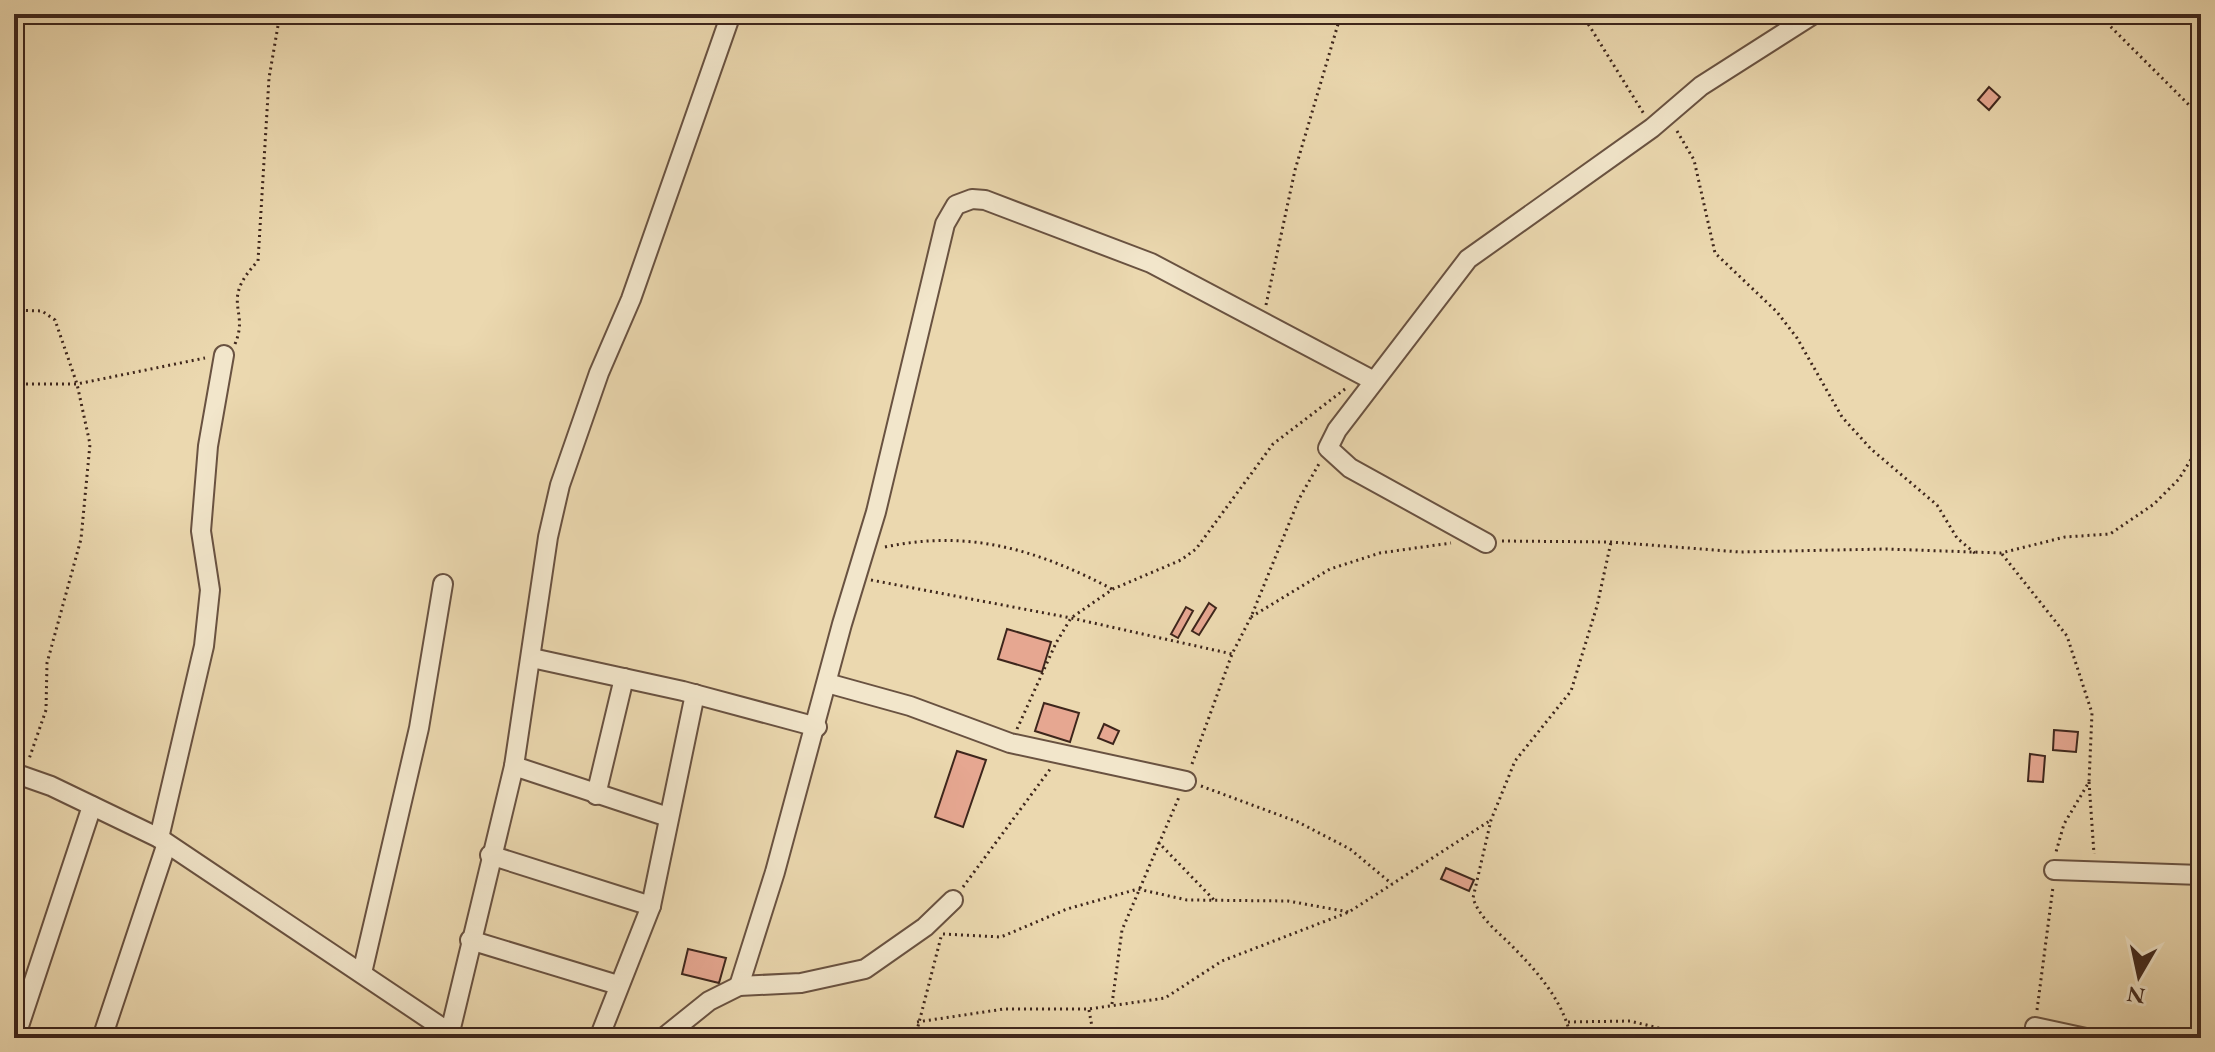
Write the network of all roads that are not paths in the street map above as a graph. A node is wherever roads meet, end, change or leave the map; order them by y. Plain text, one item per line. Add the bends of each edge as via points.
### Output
1 (731, 14) edge
2 (1814, 14) edge
3 (224, 355) road end
4 (1369, 378) junction
5 (1486, 543) road end
6 (443, 584) dead end
7 (532, 658) junction
8 (624, 678) junction
9 (827, 683) junction
10 (695, 694) junction
11 (817, 727) junction
12 (514, 766) junction
13 (18, 775) edge
14 (1186, 781) road end
15 (596, 795) junction
16 (92, 806) junction
17 (668, 817) junction
18 (163, 842) junction
19 (490, 855) junction
20 (2054, 870) road end
21 (2201, 875) edge
22 (953, 900) road end
23 (651, 906) junction
24 (470, 940) junction
25 (362, 973) junction
26 (618, 985) junction
27 (739, 986) junction
28 (2035, 1027) road end
29 (454, 1035) edge
30 (15, 1038) edge
31 (102, 1038) edge
32 (599, 1038) edge
33 (663, 1038) edge
34 (2086, 1038) edge

1 - 7 street via 560,485
2 - 4 street via 1701,86 1652,128 1468,259
3 - 18 street via 208,446 201,531 210,590 204,646
4 - 5 street via 1328,448 1350,468
4 - 9 street via 1151,263 985,200 956,205 945,224
6 - 25 street via 419,728
7 - 8 street
7 - 12 street
8 - 10 street
8 - 15 street
9 - 11 street
9 - 14 street via 910,706 1010,743
10 - 11 street
10 - 17 street
11 - 27 street
12 - 15 street
12 - 19 street
13 - 16 street
15 - 17 street
16 - 18 street
16 - 30 street
17 - 23 street
18 - 25 street
18 - 31 street
19 - 23 street
19 - 24 street
20 - 21 street
22 - 27 street via 865,969 801,983
23 - 26 street
24 - 26 street
24 - 29 street
25 - 29 street
26 - 32 street
27 - 33 street via 709,1001
28 - 34 street

